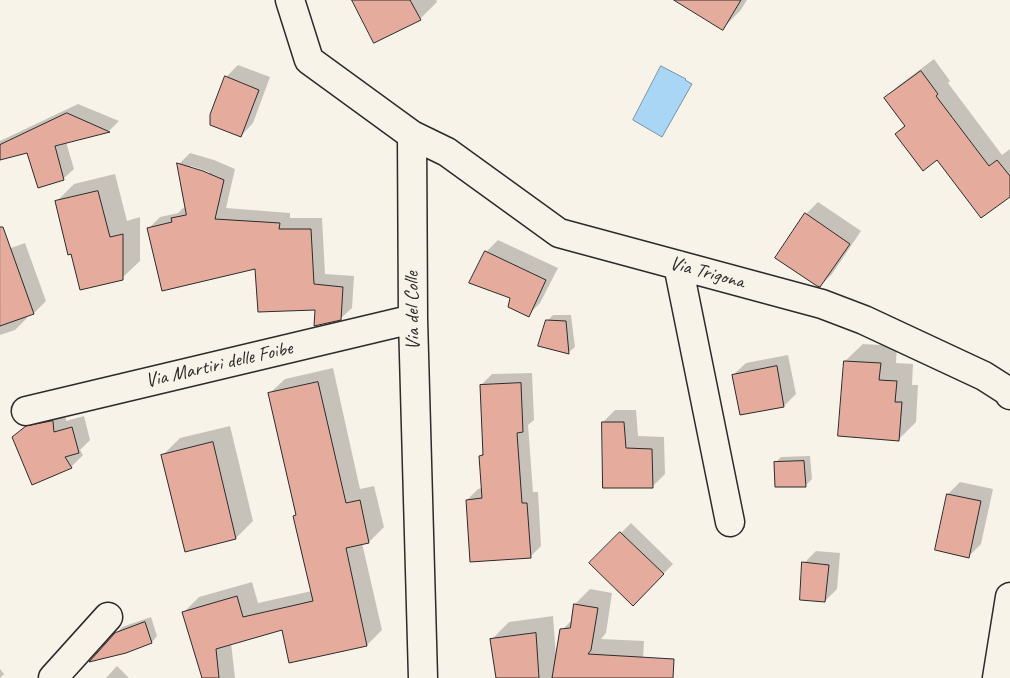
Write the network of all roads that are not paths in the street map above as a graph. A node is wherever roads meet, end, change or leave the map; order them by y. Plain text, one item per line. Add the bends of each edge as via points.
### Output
1 (290, 0) edge
2 (412, 135) junction
3 (678, 265) junction
4 (412, 319) junction
5 (1010, 393) edge
6 (26, 411) dead end
7 (730, 522) dead end
8 (1010, 597) edge
9 (108, 617) dead end
10 (53, 678) edge
11 (423, 678) edge
12 (997, 678) edge

1 - 2 street via 309,60
2 - 3 street, Via Trigona via 446,152 559,233
2 - 4 street, Via del Colle
3 - 5 street, Via Trigona via 822,304 864,320 984,376
3 - 7 street
4 - 6 street, Via Martiri delle Foibe
4 - 11 street, Via del Colle
8 - 12 street
9 - 10 street

